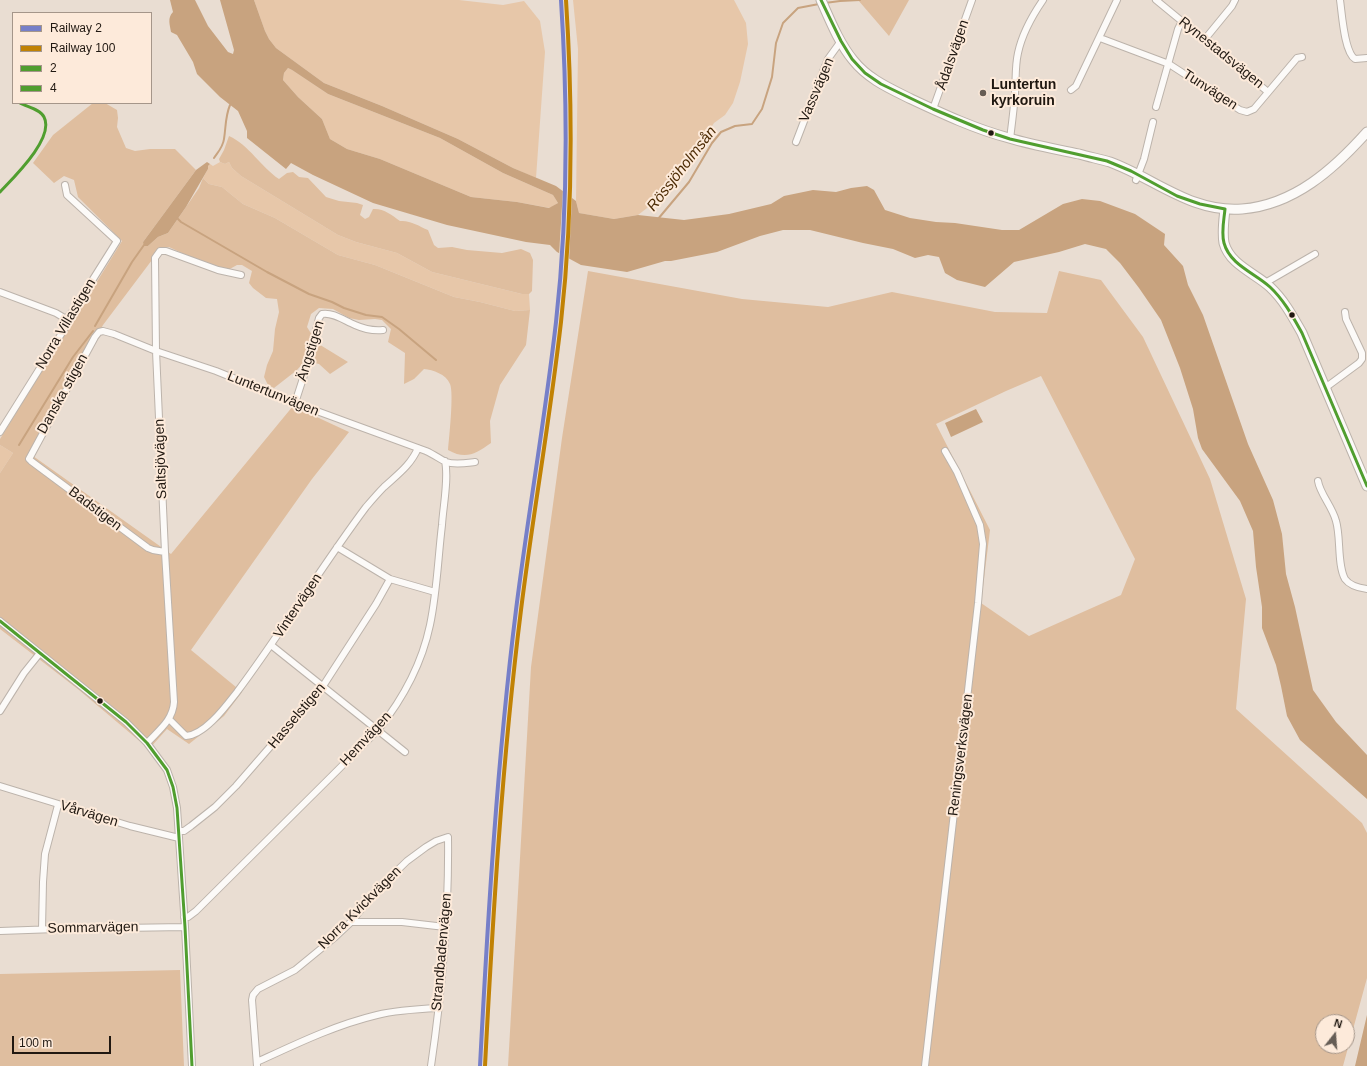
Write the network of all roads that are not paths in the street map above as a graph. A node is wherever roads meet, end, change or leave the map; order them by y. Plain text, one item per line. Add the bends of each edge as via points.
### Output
1 (821, 0) edge
2 (972, 0) edge
3 (1043, 0) edge
4 (1117, 0) edge
5 (1156, 0) edge
6 (1235, 0) edge
7 (1340, 0) edge
8 (1182, 22) junction
9 (1100, 38) junction
10 (1205, 39) junction
11 (841, 41) junction
12 (1302, 57) dead end
13 (1367, 58) edge
14 (1169, 64) junction
15 (1071, 90) dead end
16 (1268, 92) junction
17 (1156, 107) dead end
18 (933, 109) junction
19 (1153, 122) dead end
20 (1367, 132) edge
21 (1010, 139) junction
22 (796, 142) dead end
23 (1137, 177) junction
24 (65, 185) dead end
25 (1224, 209) junction
26 (1315, 254) dead end
27 (241, 275) dead end
28 (1266, 283) junction
29 (0, 292) edge
30 (1345, 312) dead end
31 (66, 319) junction
32 (383, 330) dead end
33 (99, 332) joint
34 (156, 351) junction
35 (1326, 388) junction
36 (295, 403) junction
37 (0, 432) edge
38 (418, 448) junction
39 (945, 451) dead end
40 (29, 459) joint
41 (445, 462) junction
42 (475, 462) dead end
43 (1318, 481) dead end
44 (1367, 486) edge
45 (338, 547) junction
46 (165, 552) junction
47 (390, 579) junction
48 (1367, 589) edge
49 (435, 592) junction
50 (0, 621) edge
51 (271, 645) junction
52 (40, 654) junction
53 (324, 686) junction
54 (0, 711) edge
55 (169, 719) junction
56 (378, 730) junction
57 (147, 743) junction
58 (405, 752) dead end
59 (0, 786) edge
60 (58, 804) junction
61 (179, 831) junction
62 (448, 837) joint
63 (179, 838) junction
64 (184, 917) junction
65 (351, 922) junction
66 (185, 927) junction
67 (445, 927) junction
68 (42, 929) junction
69 (0, 931) edge
70 (438, 1008) junction
71 (257, 1064) edge
72 (192, 1066) edge
73 (431, 1066) edge
74 (925, 1066) edge

1 - 11 street
2 - 18 street, Ådalsvägen
3 - 21 street via 1031,18 1018,53
4 - 9 street
5 - 8 street, Rynestadsvägen
6 - 10 street
7 - 13 street via 1350,54 1355,59
8 - 10 street, Rynestadsvägen
8 - 14 street
9 - 14 street, Tunvägen
9 - 15 street via 1076,86
10 - 16 street, Rynestadsvägen
11 - 18 street via 852,59 872,79
11 - 22 street, Vassvägen via 826,64
12 - 16 street, Tunvägen via 1297,58
14 - 16 street, Tunvägen via 1243,111 1252,111
14 - 17 street
18 - 21 street
19 - 23 street
20 - 25 street via 1338,163 1299,191 1267,205
21 - 23 street via 1102,160
23 - 25 street via 1187,200
24 - 31 street, Norra Villastigen via 67,195 117,241
25 - 28 street via 1223,235 1226,249 1237,263
26 - 28 street
27 - 34 street, Saltsjövägen via 160,251 155,262
28 - 35 street via 1292,315
29 - 31 street via 56,312
30 - 35 street via 1362,353 1362,359
31 - 37 street, Norra Villastigen via 65,328
32 - 36 street, Ängstigen via 363,328 323,313 319,318
33 - 34 street, Luntertunvägen via 114,334
33 - 40 street, Danska stigen
34 - 36 street, Luntertunvägen via 216,371
34 - 46 street, Saltsjövägen
35 - 44 street
36 - 38 street, Luntertunvägen
38 - 41 street, Luntertunvägen
38 - 45 street, Vintervägen via 407,466 367,506
39 - 74 street, Reningsverksvägen via 980,525 983,544
40 - 46 street, Badstigen via 148,548
41 - 42 street
41 - 49 street, Hemvägen via 445,491
43 - 48 street via 1335,516 1345,578 1351,585
45 - 47 street
45 - 51 street, Vintervägen
46 - 55 street, Saltsjövägen via 174,702
47 - 49 street
47 - 53 street, Hasselstigen
49 - 56 street, Hemvägen via 430,626 412,676
50 - 52 street
51 - 53 street
51 - 55 street, Vintervägen via 229,702 201,731 186,736
52 - 54 street via 24,673
52 - 57 street via 126,722
53 - 56 street
53 - 61 street, Hasselstigen via 236,786 191,826
55 - 57 street, Saltsjövägen
56 - 58 street
56 - 64 street, Hemvägen via 196,911
57 - 61 street via 167,770 177,808
59 - 60 street, Vårvägen
60 - 63 street, Vårvägen
60 - 68 street via 45,854
61 - 63 street
62 - 65 street, Norra Kvickvägen via 436,841 407,861 376,891
62 - 67 street, Strandbadenvägen via 449,873
63 - 64 street
64 - 66 street
65 - 67 street via 402,922
65 - 71 street, Norra Kvickvägen via 295,970 253,995
66 - 68 street, Sommarvägen
66 - 72 street
67 - 70 street, Strandbadenvägen
68 - 69 street, Sommarvägen
70 - 71 street via 407,1009 377,1015 321,1032
70 - 73 street, Strandbadenvägen

